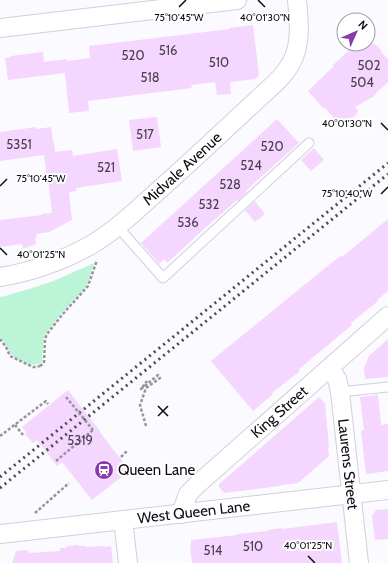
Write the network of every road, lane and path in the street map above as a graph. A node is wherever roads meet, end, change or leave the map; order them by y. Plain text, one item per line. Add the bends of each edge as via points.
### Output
1 (238, 0) edge
2 (297, 0) edge
3 (0, 28) edge
4 (309, 143) dead end
5 (118, 227) junction
6 (97, 260) dead end
7 (0, 278) edge
8 (388, 316) edge
9 (0, 339) edge
10 (330, 368) junction
11 (147, 381) dead end
12 (388, 387) edge
13 (340, 392) junction
14 (66, 397) dead end
15 (48, 404) dead end
16 (15, 425) junction
17 (146, 426) dead end
18 (24, 435) dead end
19 (0, 436) edge
20 (127, 451) dead end
21 (121, 457) dead end
22 (56, 461) dead end
23 (69, 483) dead end
24 (388, 490) edge
25 (352, 494) junction
26 (180, 514) junction
27 (31, 517) dead end
28 (123, 520) junction
29 (0, 534) edge
30 (128, 563) edge
31 (359, 563) edge

1 - 3 street
2 - 5 street, Midvale Avenue via 299,38 286,71 246,111
4 - 5 lane via 163,278
5 - 7 street, Midvale Avenue via 56,262
6 - 9 path via 88,286 47,334 44,363 41,367 33,367 10,356
8 - 10 street, King Street
10 - 13 street, Laurens Street via 337,379
10 - 26 street, King Street via 199,483 188,494
11 - 17 path via 141,389 158,375 160,378 146,388 140,405
12 - 13 lane
13 - 25 street, Laurens Street
14 - 22 path, bridge via 93,430
15 - 16 path via 46,401
16 - 18 path
16 - 19 path
20 - 21 path
23 - 27 path
24 - 25 street, West Queen Lane
25 - 26 street, West Queen Lane
25 - 31 street, Laurens Street
26 - 28 street, West Queen Lane
28 - 29 street, West Queen Lane
28 - 30 street

